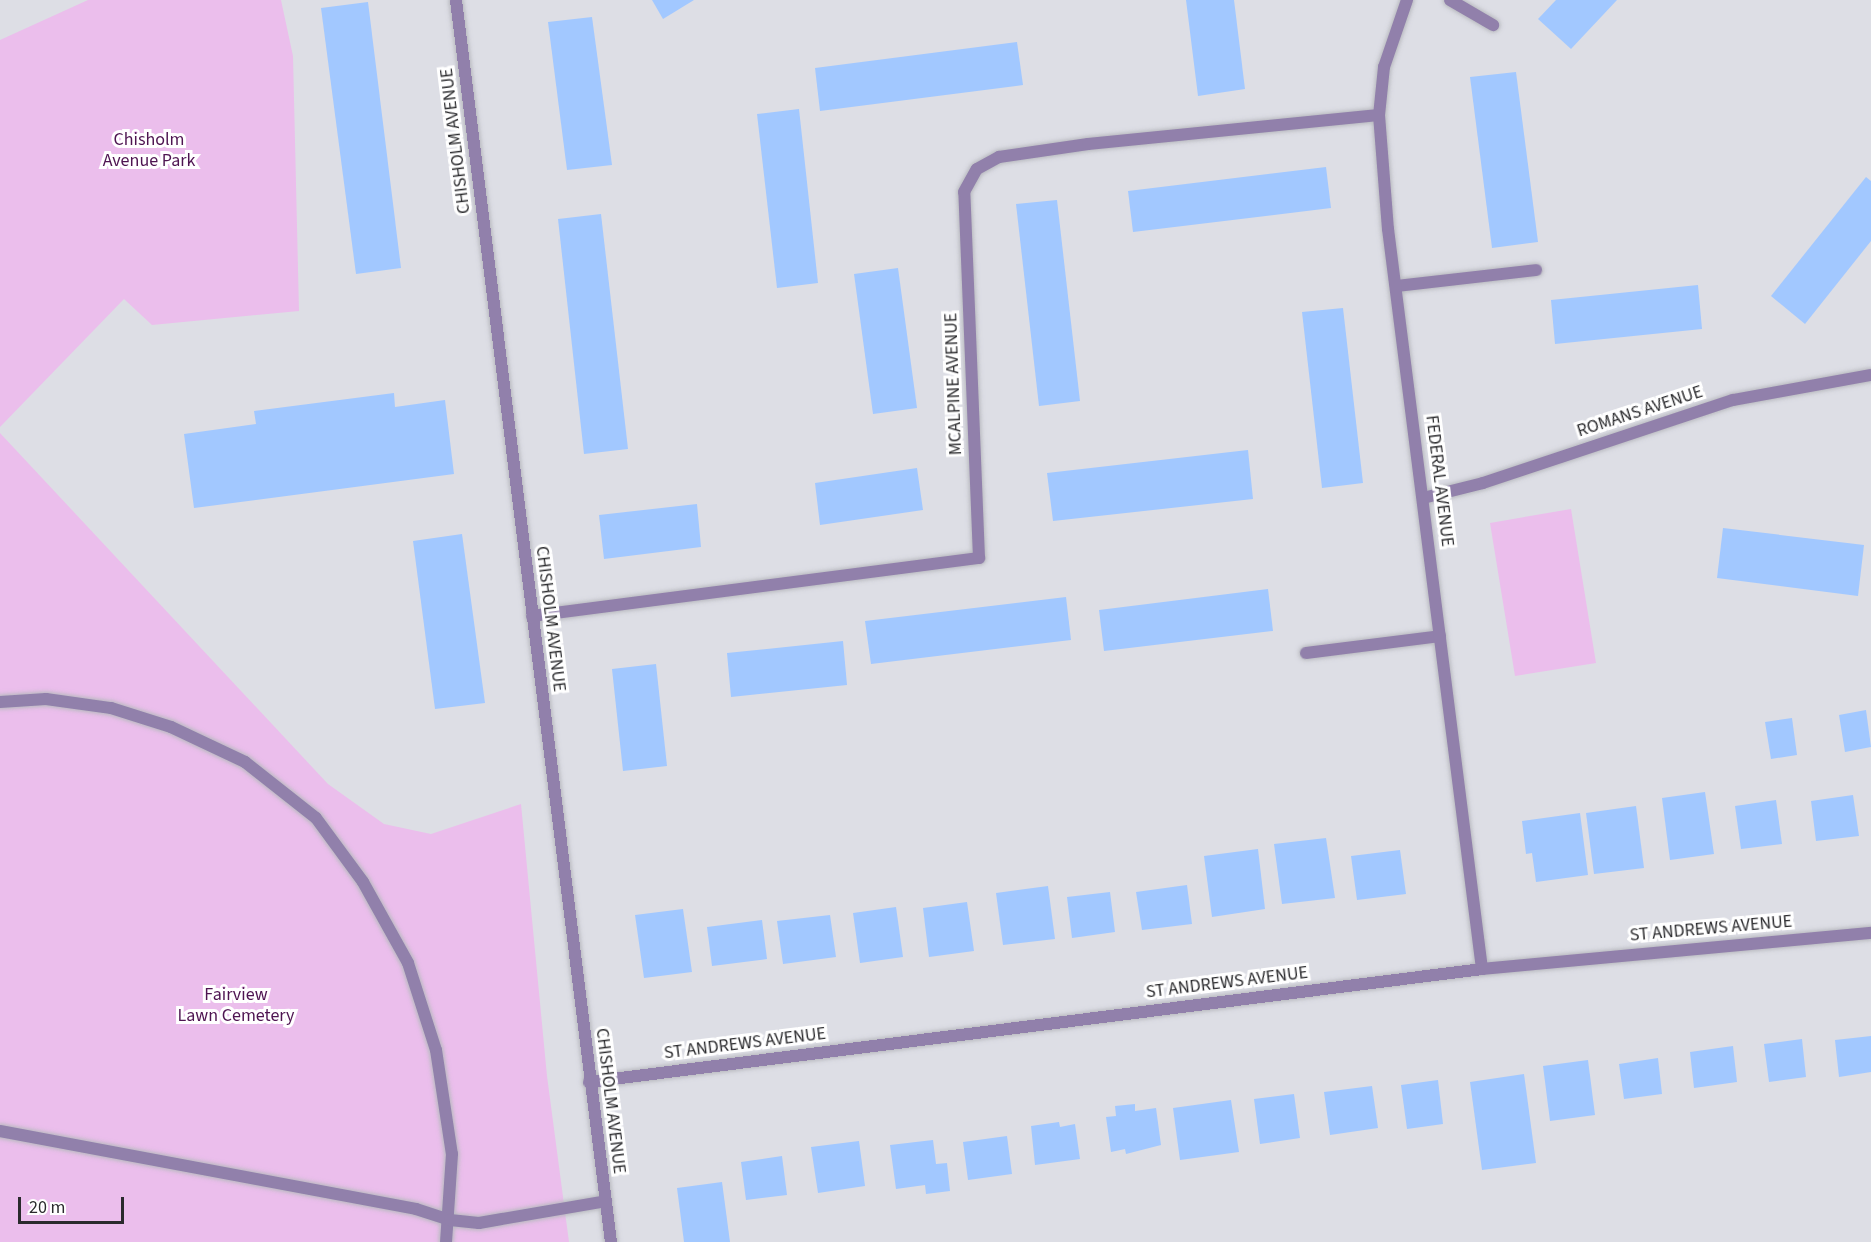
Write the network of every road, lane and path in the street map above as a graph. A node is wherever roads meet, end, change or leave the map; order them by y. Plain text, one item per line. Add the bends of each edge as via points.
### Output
1 (1407, 0) edge
2 (1450, 0) edge
3 (461, 2) edge
4 (1493, 25) dead end
5 (1379, 115) junction
6 (1536, 270) dead end
7 (1396, 286) junction
8 (1871, 375) edge
9 (1423, 498) junction
10 (532, 616) junction
11 (1440, 636) junction
12 (1306, 653) dead end
13 (0, 702) edge
14 (1871, 933) edge
15 (1482, 969) junction
16 (589, 1082) junction
17 (0, 1131) edge
18 (606, 1201) junction
19 (450, 1220) junction
20 (446, 1242) edge
21 (611, 1242) edge

1 - 5 street, FEDERAL AVENUE via 1384,67
2 - 4 street
3 - 10 street, CHISHOLM AVENUE
5 - 7 street, FEDERAL AVENUE
5 - 10 street, MCALPINE AVENUE via 1088,144 999,157 977,169 964,192 979,558
6 - 7 street
7 - 9 street, FEDERAL AVENUE
8 - 9 street, ROMANS AVENUE via 1733,400 1483,483
9 - 11 street, FEDERAL AVENUE
10 - 16 street, CHISHOLM AVENUE
11 - 12 street
11 - 15 street, FEDERAL AVENUE
13 - 19 street via 46,699 89,705 171,727 245,762 316,818 363,882 408,963 436,1050 446,1100 452,1154
14 - 15 street, ST ANDREWS AVENUE
15 - 16 street, ST ANDREWS AVENUE
16 - 18 street, CHISHOLM AVENUE
17 - 19 street via 416,1209
18 - 19 street via 479,1223
18 - 21 street, CHISHOLM AVENUE
19 - 20 street

